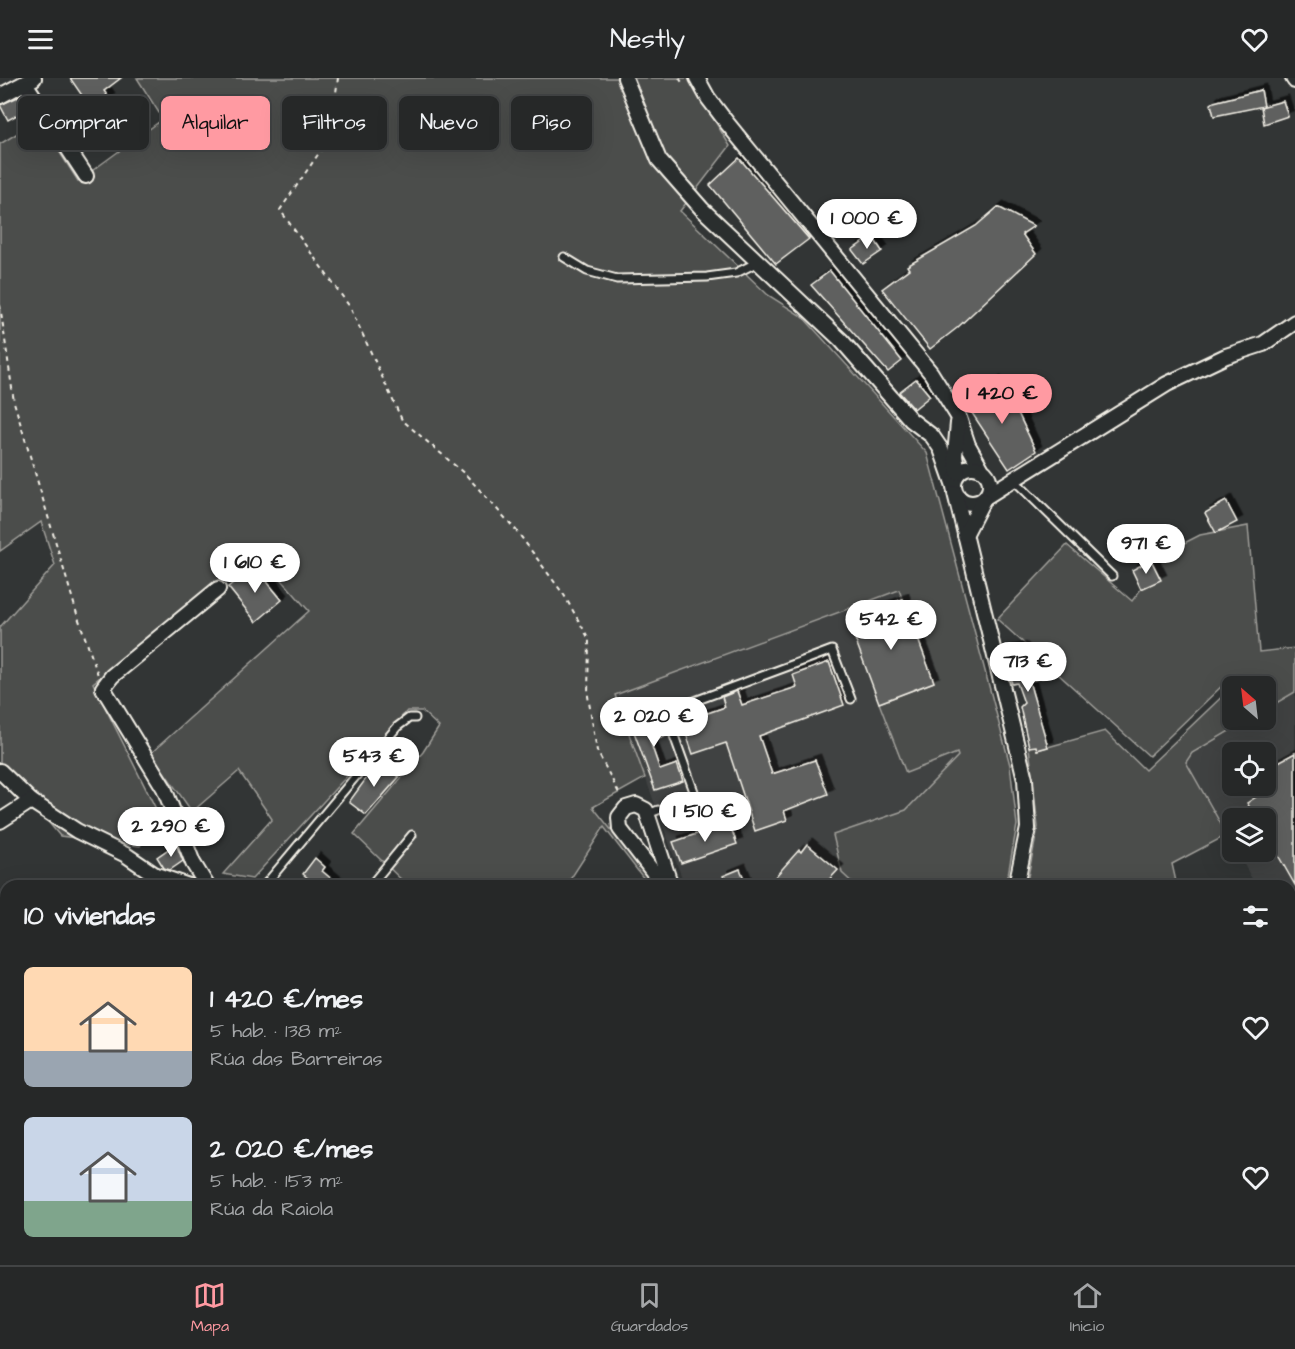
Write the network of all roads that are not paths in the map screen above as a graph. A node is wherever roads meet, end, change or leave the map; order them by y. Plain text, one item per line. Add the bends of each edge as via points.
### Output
1 (625, 78) edge
2 (697, 78) edge
3 (29, 81) edge
4 (0, 96) edge
5 (86, 176) dead end
6 (564, 257) dead end
7 (758, 262) junction
8 (1295, 322) edge
9 (958, 422) junction
10 (932, 436) junction
11 (985, 473) junction
12 (1014, 480) junction
13 (955, 484) junction
14 (985, 498) junction
15 (964, 537) junction
16 (1112, 576) dead end
17 (218, 589) dead end
18 (851, 699) dead end
19 (415, 717) dead end
20 (0, 771) edge
21 (696, 797) dead end
22 (31, 801) junction
23 (0, 821) edge
24 (412, 835) dead end
25 (172, 880) edge
26 (203, 880) edge
27 (269, 880) edge
28 (375, 880) edge
29 (659, 880) edge
30 (670, 880) edge
31 (1017, 880) edge

1 - 7 street via 659,160 702,210
2 - 9 street via 708,98 932,373
3 - 4 street
3 - 5 street
6 - 7 lane via 587,271 617,279 664,280 727,274
7 - 10 street via 841,340 911,420
8 - 12 street via 1263,344 1226,356 1167,384
9 - 10 street via 951,433
9 - 11 street
9 - 13 street
10 - 13 street
11 - 12 street
11 - 13 street via 969,466
11 - 14 street
12 - 14 street
12 - 16 lane
13 - 14 street via 965,502
13 - 15 street
14 - 15 street
15 - 31 street via 1025,779 1028,828
17 - 26 street via 112,676 103,688 165,788 193,863
18 - 21 lane via 832,650 676,708 668,719
19 - 27 lane via 397,728
20 - 22 street
22 - 23 street
22 - 25 street via 154,874
24 - 28 lane
29 - 30 street via 620,829 619,817 626,808 640,806 653,812

